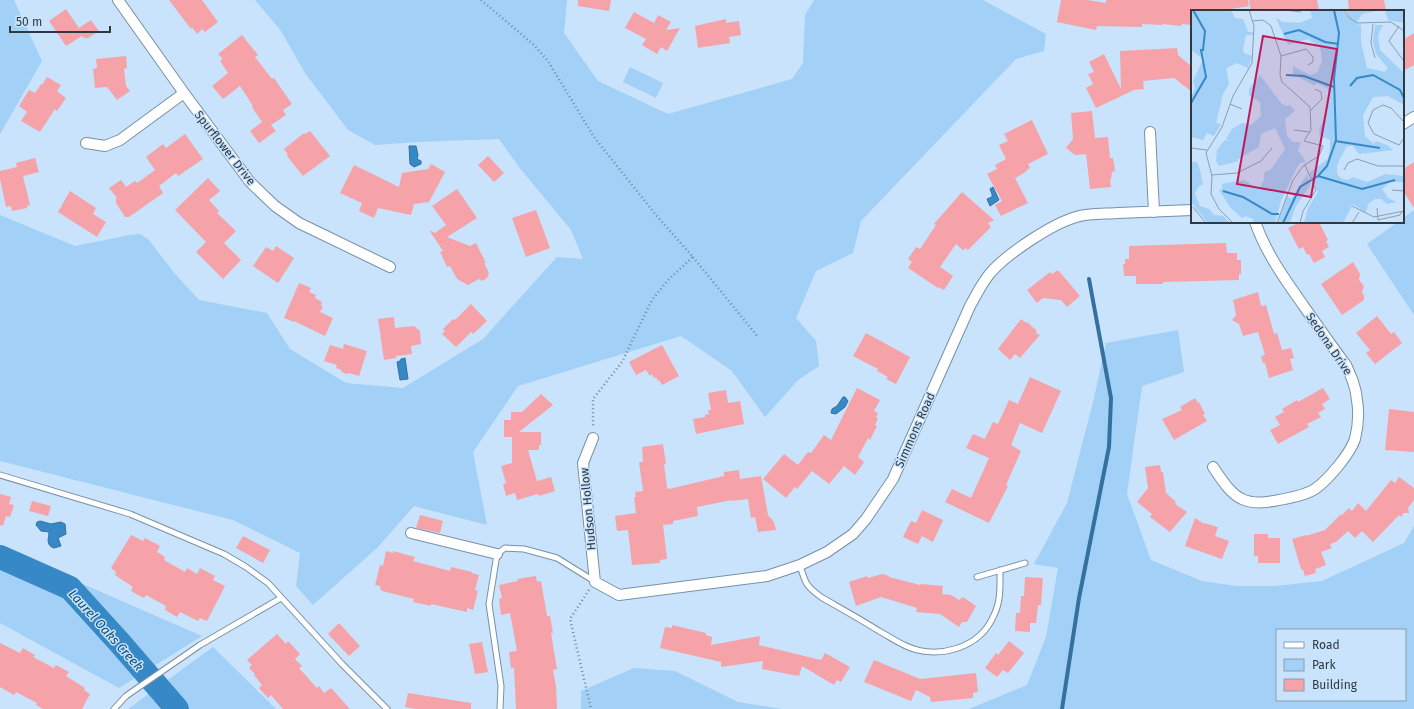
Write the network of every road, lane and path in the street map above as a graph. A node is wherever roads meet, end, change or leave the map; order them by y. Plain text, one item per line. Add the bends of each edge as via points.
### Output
1 (118, 0) edge
2 (481, 0) edge
3 (184, 93) junction
4 (1414, 117) edge
5 (1404, 123) edge
6 (1150, 132) dead end
7 (86, 143) dead end
8 (1191, 210) edge
9 (1154, 212) junction
10 (1255, 223) edge
11 (693, 257) junction
12 (390, 267) dead end
13 (758, 337) dead end
14 (593, 438) joint
15 (1213, 467) dead end
16 (0, 475) edge
17 (410, 533) dead end
18 (498, 554) junction
19 (1025, 563) dead end
20 (800, 565) junction
21 (1000, 570) junction
22 (977, 577) dead end
23 (595, 582) junction
24 (281, 598) junction
25 (114, 709) edge
26 (387, 709) edge
27 (500, 709) edge
28 (591, 709) edge

1 - 3 street, Spurflower Drive
2 - 11 path via 534,45 548,61 594,137
3 - 7 street via 120,140 105,146
3 - 12 street, Spurflower Drive via 250,182 275,206 299,223
4 - 5 street
6 - 9 street
8 - 9 street, Simmons Road
9 - 20 street, Simmons Road via 1076,217 1033,240 993,270 970,306 893,479 879,502 853,534 827,552
10 - 15 street, Sedona Drive via 1270,256 1284,278 1346,365 1357,399 1355,440 1333,474 1315,489 1273,502 1249,502 1234,494
11 - 13 path
11 - 14 path via 668,280 652,300 622,362 593,399
14 - 23 street, Hudson Hollow via 583,464
16 - 24 lane via 130,514 224,554 268,583
17 - 18 street
18 - 23 lane via 505,548 557,558
18 - 27 lane via 489,604 501,686
19 - 21 lane
20 - 21 lane via 808,588 821,597 906,646 927,652 954,650 971,643 986,630 1000,598
20 - 23 street, Simmons Road via 767,576 619,595
21 - 22 lane
23 - 28 path via 570,619
24 - 25 lane via 200,645 126,696
24 - 26 lane

